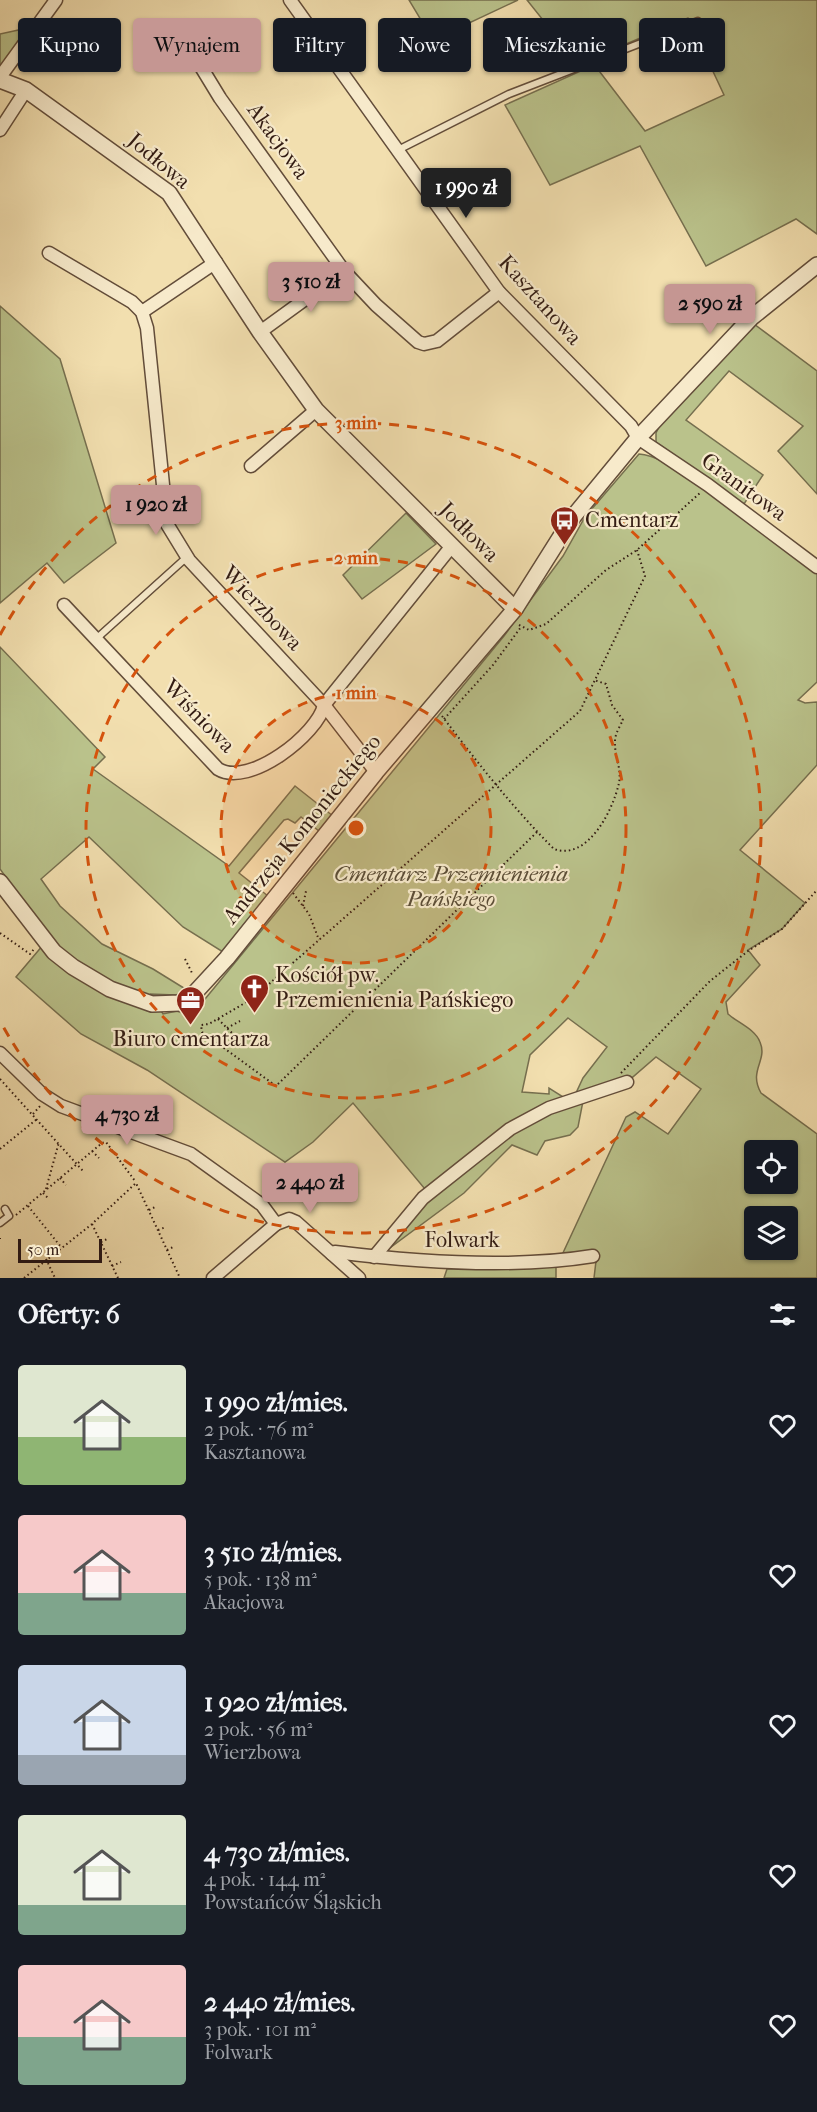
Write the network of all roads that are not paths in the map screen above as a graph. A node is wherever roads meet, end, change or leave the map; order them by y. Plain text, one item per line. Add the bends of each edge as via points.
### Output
1 (56, 0) edge
2 (290, 0) edge
3 (639, 44) edge
4 (204, 72) edge
5 (0, 78) edge
6 (26, 90) junction
7 (0, 130) edge
8 (398, 151) junction
9 (49, 253) dead end
10 (216, 262) junction
11 (817, 265) edge
12 (344, 271) junction
13 (811, 276) edge
14 (499, 292) junction
15 (142, 312) junction
16 (260, 332) junction
17 (316, 410) junction
18 (642, 440) junction
19 (251, 466) dead end
20 (451, 547) junction
21 (187, 557) junction
22 (817, 567) edge
23 (64, 605) dead end
24 (511, 613) junction
25 (96, 639) junction
26 (324, 705) junction
27 (376, 772) junction
28 (0, 882) edge
29 (0, 1053) edge
30 (621, 1084) road end
31 (5, 1209) dead end
32 (0, 1223) edge
33 (276, 1224) junction
34 (332, 1254) junction
35 (593, 1256) dead end
36 (374, 1257) junction
37 (213, 1278) edge
38 (359, 1278) edge

1 - 5 street
2 - 8 street, Kasztanowa
3 - 8 lane via 509,94
4 - 12 street, Akacjowa
5 - 6 street, Jodłowa
6 - 7 street
6 - 10 street, Jodłowa via 169,193
8 - 14 street, Kasztanowa
9 - 15 street via 132,302
10 - 15 street
10 - 16 street, Jodłowa
11 - 13 street, Andrzeja Komonieckiego
12 - 14 street, Akacjowa via 421,344 437,340
12 - 16 street
13 - 18 street, Andrzeja Komonieckiego via 751,318
14 - 18 street, Kasztanowa
15 - 21 street, Wierzbowa via 147,328 167,524
16 - 17 street, Jodłowa
17 - 19 street
17 - 20 street, Jodłowa
18 - 22 street, Granitowa
18 - 24 street, Andrzeja Komonieckiego via 573,517
20 - 24 street, Jodłowa
20 - 26 street, Wiśniowa
21 - 25 lane
21 - 26 street, Wierzbowa
23 - 25 street, Wiśniowa
24 - 27 street, Andrzeja Komonieckiego
25 - 26 street, Wiśniowa via 218,769 230,774 265,765 281,754 318,719
26 - 27 street, Wierzbowa
27 - 28 street, Andrzeja Komonieckiego via 204,986 180,1003 152,1004 134,999 72,967 49,947
29 - 33 street via 42,1094 61,1106 191,1154 262,1205
30 - 36 street via 549,1108 510,1129 423,1198
31 - 32 lane via 9,1216
33 - 34 street via 289,1219 296,1222
33 - 37 street
34 - 36 street, Folwark
34 - 38 street
35 - 36 street, Folwark via 542,1261 413,1261

